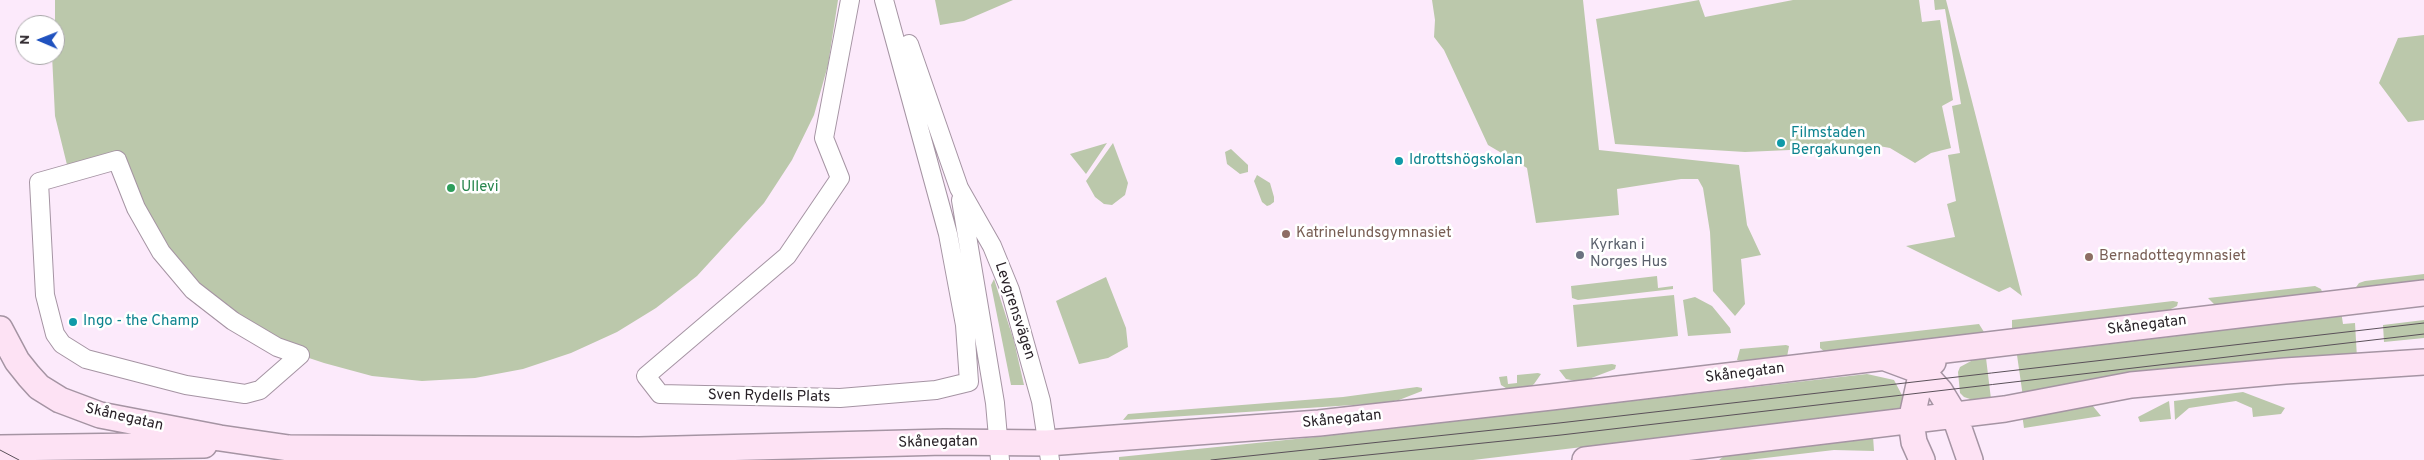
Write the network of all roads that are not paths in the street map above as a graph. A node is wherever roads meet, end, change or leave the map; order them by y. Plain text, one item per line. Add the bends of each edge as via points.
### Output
1 (850, 0) edge
2 (884, 0) edge
3 (895, 0) edge
4 (117, 160) joint
5 (959, 188) junction
6 (2424, 293) edge
7 (0, 329) edge
8 (1959, 348) junction
9 (1884, 357) junction
10 (2424, 362) edge
11 (1924, 372) junction
12 (1954, 414) junction
13 (1911, 421) junction
14 (254, 445) junction
15 (0, 448) edge
16 (999, 451) edge
17 (1048, 451) edge
18 (1586, 460) edge
19 (1922, 460) edge
20 (1970, 460) edge

1 - 2 street, Sven Rydells Plats via 824,138 840,178 787,256 646,376 660,394 840,398 936,390 969,382 965,325 948,234
3 - 5 street, Levgrensvägen
4 - 4 street via 39,182 46,295 55,334 62,344 86,359 186,385 245,394 260,390 300,355 277,347 233,321 193,290 161,252 136,208
5 - 16 street, Levgrensvägen via 991,376
5 - 17 street, Levgrensvägen via 992,246 1010,290 1041,401
6 - 8 main road, Skånegatan
7 - 14 main road, Skånegatan via 29,376 39,387 67,403 100,415
8 - 9 main road, Skånegatan
8 - 11 main road via 1936,360
9 - 11 main road
9 - 17 main road, Skånegatan via 1571,395
10 - 12 main road via 2131,385 2004,409
11 - 12 main road
11 - 13 main road
12 - 13 main road
12 - 20 main road
13 - 18 main road
13 - 19 main road via 1914,442
14 - 15 main road, Skånegatan
14 - 16 main road, Skånegatan via 335,449 639,450 944,442
16 - 17 main road, Skånegatan

